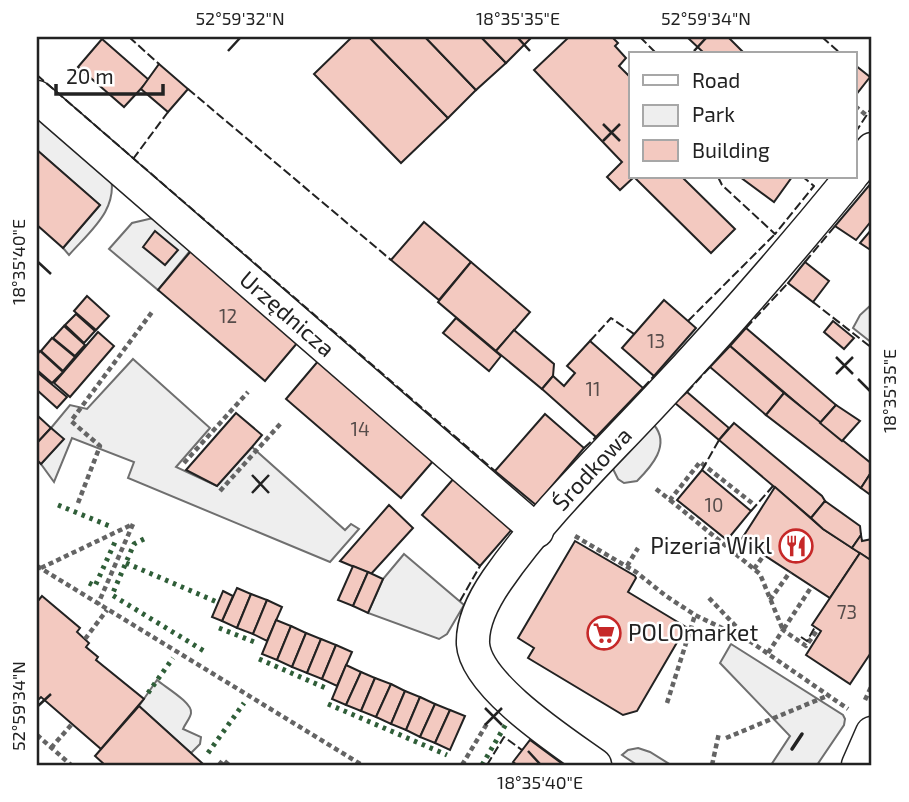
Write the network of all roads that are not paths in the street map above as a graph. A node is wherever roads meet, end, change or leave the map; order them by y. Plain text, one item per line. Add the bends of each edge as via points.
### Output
1 (37, 97) edge
2 (872, 149) edge
3 (856, 171) edge
4 (850, 178) edge
5 (542, 524) junction
6 (865, 724) edge
7 (595, 765) edge
8 (858, 765) edge

1 - 5 street, Urzędnicza
2 - 3 street
4 - 5 street, Środkowa via 743,304
5 - 7 street, Środkowa via 496,581 477,618 473,645 486,673 505,694
6 - 8 street

